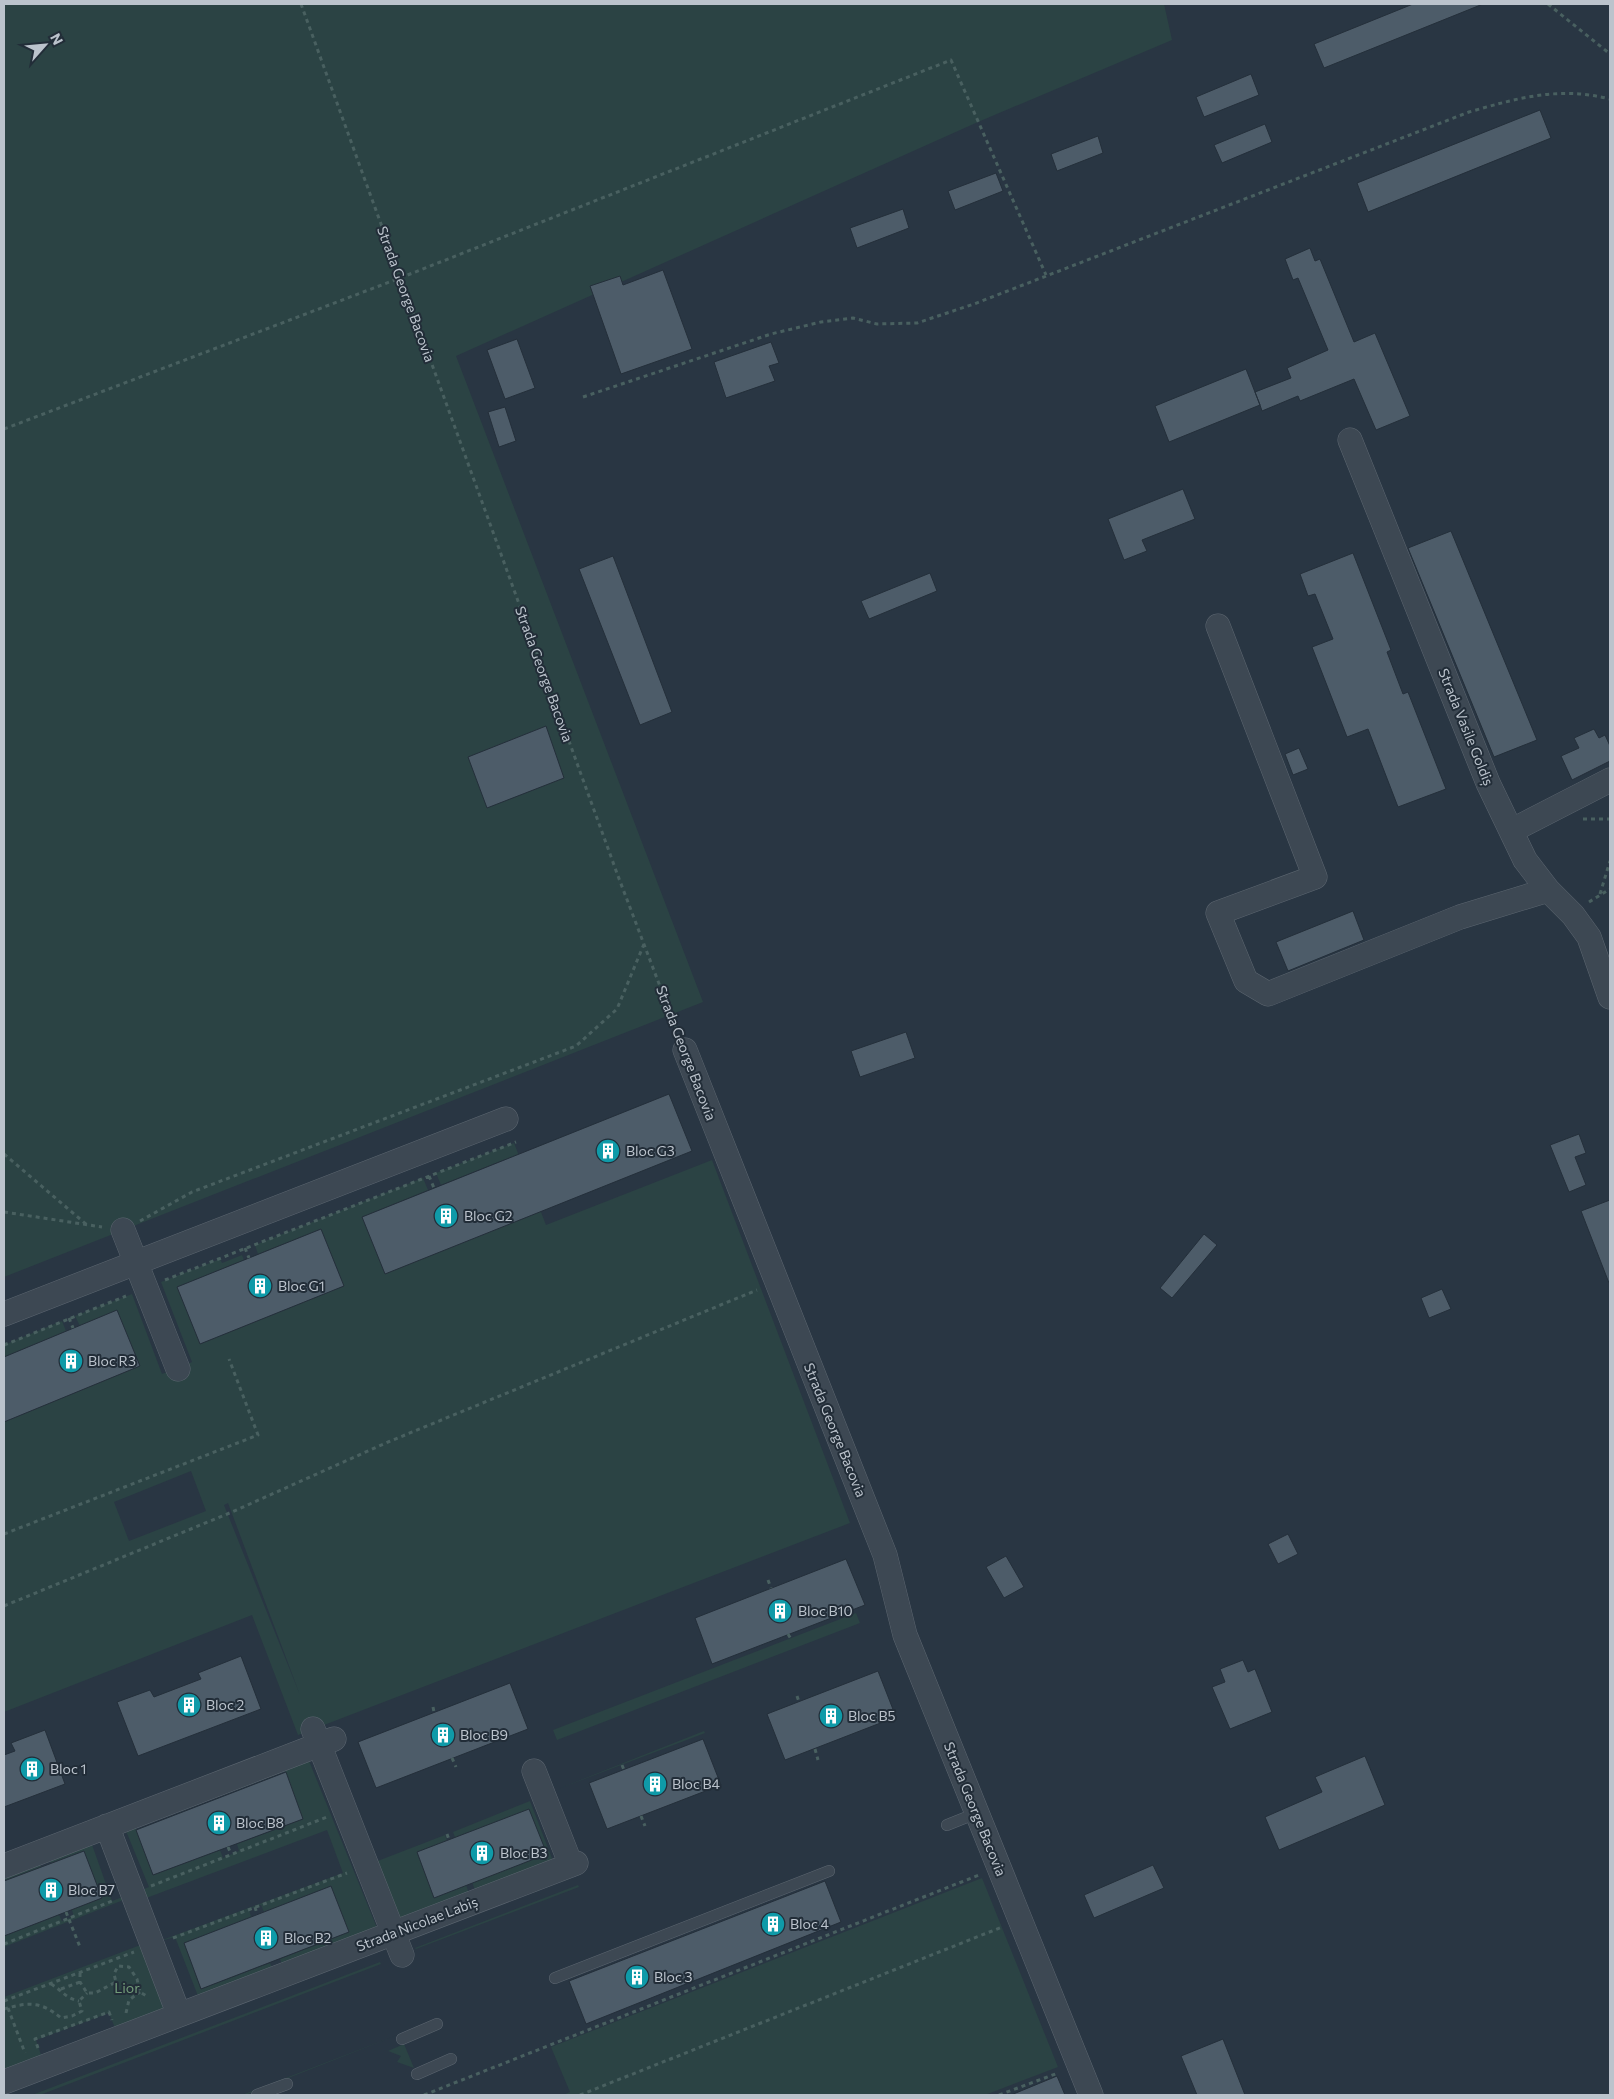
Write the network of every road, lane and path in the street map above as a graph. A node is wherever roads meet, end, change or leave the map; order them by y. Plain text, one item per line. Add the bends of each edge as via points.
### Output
1 (301, 4) edge
2 (1548, 4) edge
3 (1610, 54) edge
4 (1610, 99) edge
5 (1046, 275) junction
6 (400, 278) junction
7 (583, 397) dead end
8 (4, 429) edge
9 (1350, 440) dead end
10 (1218, 626) dead end
11 (1610, 780) edge
12 (1511, 830) junction
13 (1610, 861) edge
14 (1548, 890) junction
15 (1600, 894) dead end
16 (644, 944) junction
17 (1610, 997) edge
18 (685, 1050) joint
19 (506, 1119) dead end
20 (516, 1142) dead end
21 (4, 1154) edge
22 (429, 1176) junction
23 (434, 1188) dead end
24 (4, 1212) edge
25 (87, 1225) junction
26 (123, 1230) junction
27 (245, 1248) junction
28 (249, 1258) dead end
29 (136, 1262) junction
30 (776, 1282) junction
31 (146, 1288) junction
32 (4, 1314) edge
33 (69, 1318) junction
34 (73, 1328) dead end
35 (4, 1345) edge
36 (229, 1359) dead end
37 (178, 1368) dead end
38 (4, 1534) edge
39 (768, 1580) dead end
40 (771, 1588) dead end
41 (4, 1606) edge
42 (788, 1634) dead end
43 (791, 1639) dead end
44 (797, 1696) dead end
45 (799, 1702) dead end
46 (432, 1707) dead end
47 (434, 1712) dead end
48 (815, 1749) dead end
49 (452, 1758) dead end
50 (818, 1760) dead end
51 (622, 1765) dead end
52 (456, 1768) dead end
53 (624, 1770) dead end
54 (534, 1771) dead end
55 (977, 1813) junction
56 (330, 1815) dead end
57 (641, 1816) dead end
58 (947, 1824) dead end
59 (107, 1826) junction
60 (645, 1826) dead end
61 (447, 1834) dead end
62 (449, 1840) dead end
63 (228, 1847) dead end
64 (231, 1854) junction
65 (4, 1866) edge
66 (998, 1867) junction
67 (352, 1871) dead end
68 (829, 1871) dead end
69 (132, 1893) junction
70 (255, 1907) junction
71 (66, 1912) dead end
72 (257, 1914) dead end
73 (69, 1918) junction
74 (1019, 1919) junction
75 (393, 1933) junction
76 (811, 1934) dead end
77 (813, 1941) junction
78 (4, 1944) edge
79 (152, 1946) junction
80 (80, 1947) dead end
81 (402, 1955) dead end
82 (80, 1973) junction
83 (555, 1978) dead end
84 (80, 1982) junction
85 (50, 1984) junction
86 (61, 1990) junction
87 (140, 1992) junction
88 (87, 1993) junction
89 (153, 1995) dead end
90 (4, 2001) edge
91 (79, 2001) junction
92 (6, 2009) edge
93 (615, 2012) dead end
94 (127, 2015) dead end
95 (178, 2015) junction
96 (618, 2019) junction
97 (438, 2024) dead end
98 (115, 2028) dead end
99 (402, 2038) dead end
100 (41, 2055) dead end
101 (451, 2059) dead end
102 (29, 2060) dead end
103 (417, 2074) dead end
104 (1061, 2080) dead end
105 (4, 2082) edge
106 (287, 2084) dead end
107 (257, 2095) edge
108 (424, 2095) edge
109 (580, 2095) edge
110 (999, 2095) edge
111 (1091, 2095) edge

1 - 6 path, Strada George Bacovia
2 - 3 path
4 - 5 path via 1567,92 1519,98 1469,112
5 - 6 path via 951,60
5 - 7 path via 974,304 917,322 878,324 853,318 771,334
6 - 8 path
6 - 16 path, Strada George Bacovia
9 - 12 street, Strada Vasile Goldiș via 1488,783
10 - 14 street via 1315,877 1218,913 1246,981 1268,994 1460,917
11 - 12 street
12 - 14 street, Strada Vasile Goldiș via 1525,860
13 - 15 path
14 - 17 street, Strada Vasile Goldiș via 1573,915 1588,937
16 - 18 path, Strada George Bacovia
16 - 26 path via 617,1009 576,1046 192,1192
18 - 30 street, Strada George Bacovia
19 - 29 street
20 - 22 path
21 - 25 path
22 - 23 path
22 - 27 path
24 - 25 path
25 - 26 path
26 - 29 street
27 - 28 path
27 - 31 path
29 - 31 street
29 - 32 street
30 - 41 path via 388,1442 232,1512
30 - 55 street, Strada George Bacovia via 885,1555 905,1635
31 - 33 path
31 - 37 street
33 - 34 path
33 - 35 path
36 - 38 path via 258,1435
39 - 40 path
42 - 43 path
44 - 45 path
46 - 47 path
48 - 50 path
49 - 52 path
51 - 53 path
54 - 75 street, Strada Nicolae Labiș via 573,1864
55 - 58 lane
55 - 66 street, Strada George Bacovia
56 - 64 path
57 - 60 path
59 - 65 street
59 - 69 street
59 - 75 street via 322,1738
61 - 62 path
63 - 64 path
64 - 69 path
66 - 74 street, Strada George Bacovia
66 - 77 path
67 - 70 path
68 - 83 lane
69 - 73 path
69 - 79 street
70 - 72 path
70 - 79 path
71 - 73 path
73 - 78 path
73 - 80 path
74 - 109 path
74 - 111 street, Strada George Bacovia
75 - 81 street
75 - 95 street, Strada Nicolae Labiș
76 - 77 path
77 - 96 path
79 - 82 path
79 - 95 street
82 - 84 path
82 - 85 path
84 - 86 path
84 - 88 path
85 - 86 path
85 - 90 path
86 - 91 path via 68,1998
87 - 88 path via 129,1967 118,1966 114,1974 116,1982
87 - 89 path via 148,1997
87 - 94 path via 129,2000
88 - 91 path
91 - 92 path via 82,2011 61,2018 43,2005
92 - 102 path
93 - 96 path
95 - 105 street, Strada Nicolae Labiș
96 - 108 path
97 - 99 lane
98 - 100 path via 109,2012 35,2040
101 - 103 lane
104 - 110 path via 1058,2072
106 - 107 lane

